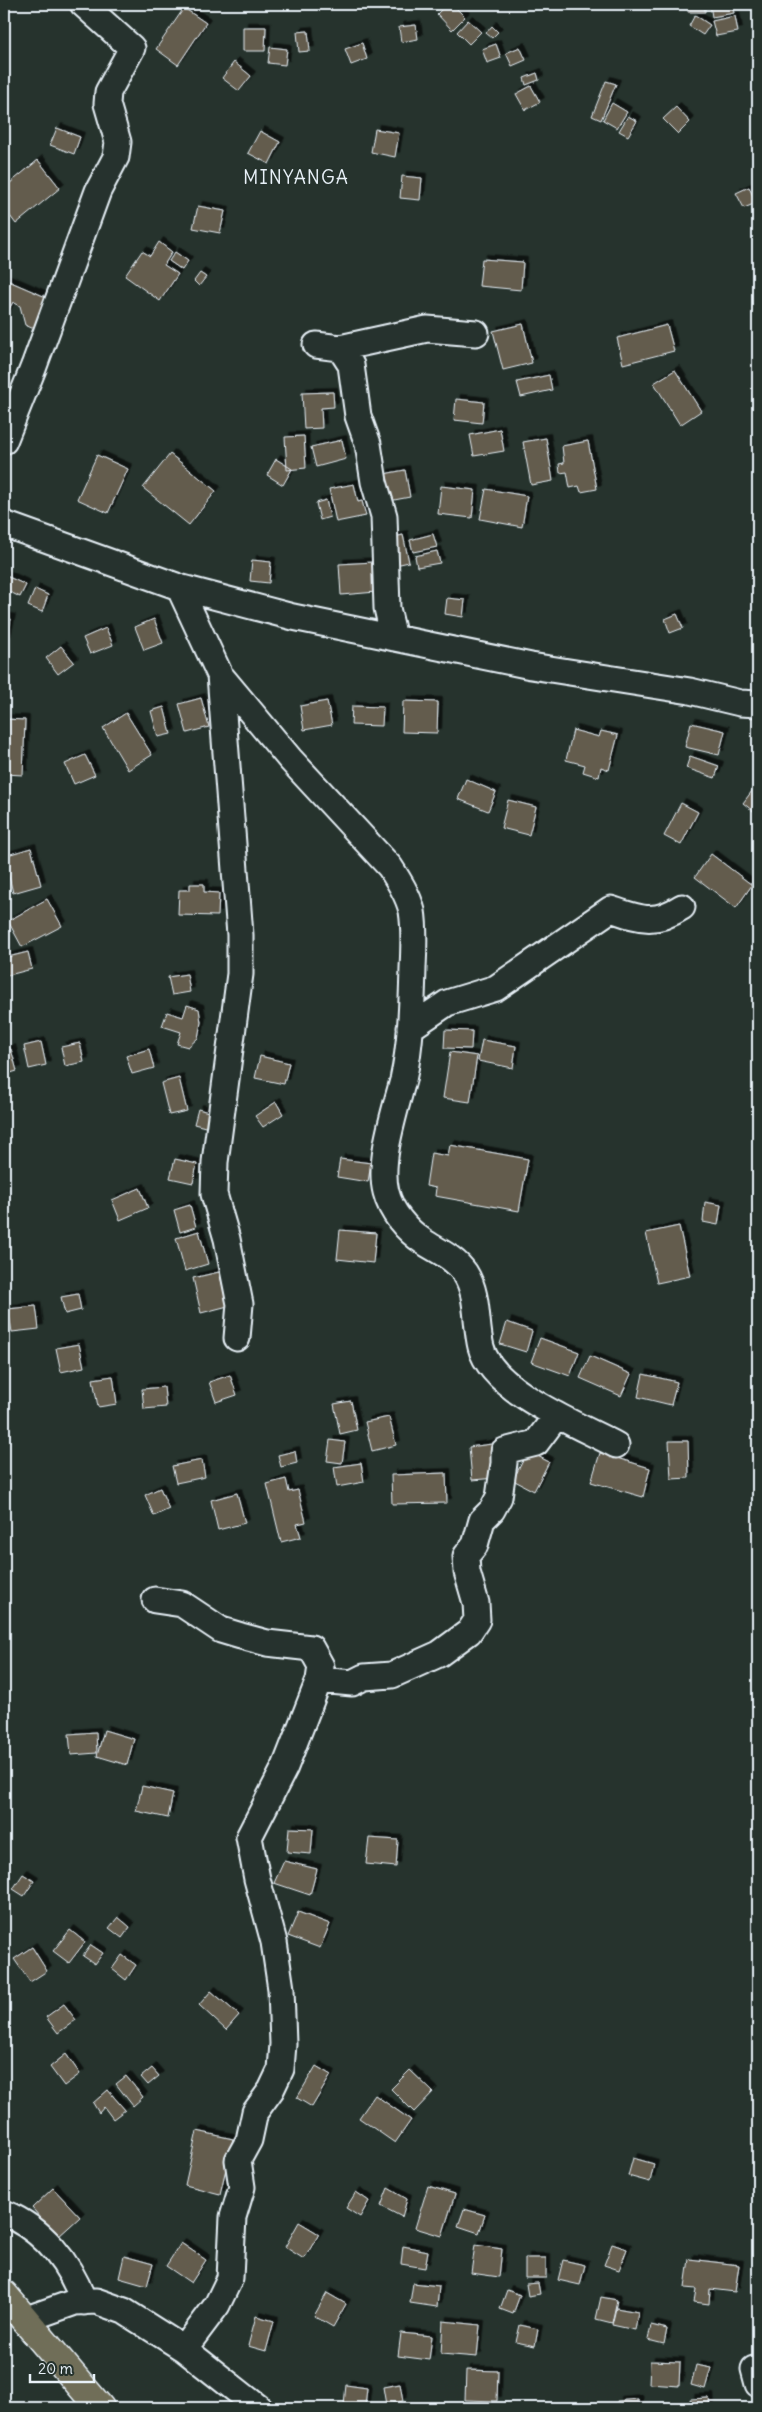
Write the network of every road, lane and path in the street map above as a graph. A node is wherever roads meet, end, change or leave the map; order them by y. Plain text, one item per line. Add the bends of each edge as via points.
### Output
1 (84, 4) edge
2 (476, 333) dead end
3 (4, 441) edge
4 (4, 524) edge
5 (179, 587) junction
6 (394, 638) junction
7 (220, 674) junction
8 (758, 704) edge
9 (682, 907) dead end
10 (410, 1028) junction
11 (237, 1338) dead end
12 (557, 1415) junction
13 (616, 1445) dead end
14 (154, 1600) dead end
15 (319, 1680) junction
16 (4, 2213) edge
17 (4, 2296) edge
18 (84, 2302) junction
19 (24, 2320) junction
20 (184, 2349) junction
21 (100, 2408) edge
22 (259, 2408) edge

1 - 3 street via 132,48 108,92 106,104 118,142 116,157 98,191
2 - 6 street via 427,328 328,346 351,365 358,416 368,444 384,516 387,608
4 - 5 street
5 - 6 street via 293,617
5 - 7 street
6 - 8 street via 531,666
7 - 10 street via 290,759 390,867 402,885 412,910 414,934
7 - 11 street via 240,964 215,1162 214,1194 240,1304
9 - 10 street via 667,917 644,920 611,909 496,988 447,1003
10 - 12 street via 403,1078 385,1157 386,1191 397,1217 421,1240 455,1261 466,1274 473,1289 481,1348 490,1364 520,1394
12 - 13 street
12 - 15 street via 536,1443 504,1450 499,1497 482,1520 475,1545 466,1556 477,1620 469,1632 439,1654 392,1675 364,1677 352,1683
14 - 15 street via 182,1604 222,1630 241,1636 267,1643 311,1648 321,1666
15 - 20 street via 289,1758 249,1838 274,1942 281,1989 281,2070 255,2112 249,2140 238,2160 242,2187 234,2217 230,2278 217,2305
16 - 18 street via 22,2220 52,2247 77,2282
17 - 19 main road
18 - 19 street via 75,2302
18 - 20 street via 96,2301 124,2311
19 - 21 main road
20 - 22 street

